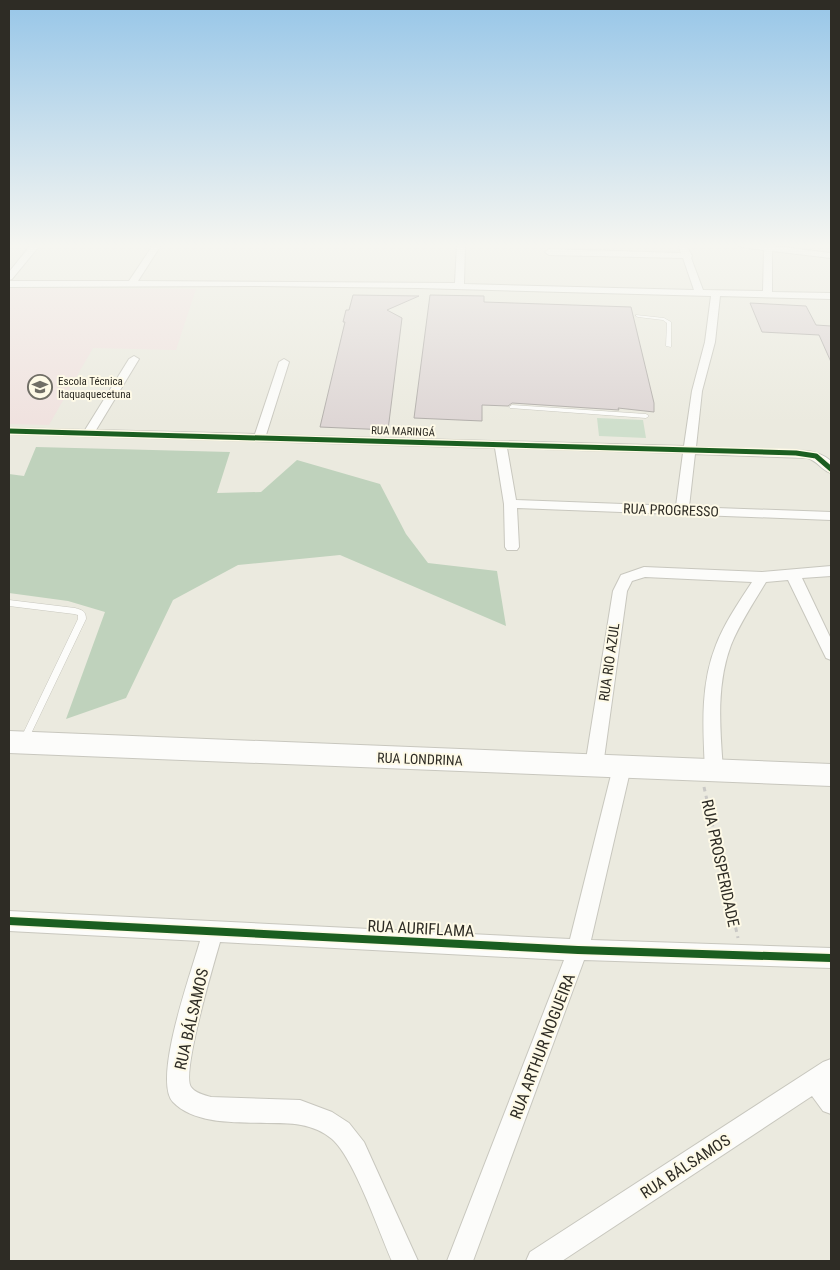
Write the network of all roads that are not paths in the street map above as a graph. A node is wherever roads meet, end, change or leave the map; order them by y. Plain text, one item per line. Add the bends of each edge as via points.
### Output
1 (715, 304) edge
2 (638, 316) dead end
3 (668, 346) dead end
4 (134, 359) dead end
5 (284, 362) dead end
6 (512, 407) dead end
7 (646, 416) dead end
8 (9, 431) edge
9 (89, 432) junction
10 (260, 437) junction
11 (500, 444) junction
12 (691, 449) junction
13 (831, 469) edge
14 (510, 504) junction
15 (682, 511) junction
16 (831, 516) edge
17 (512, 548) dead end
18 (831, 571) edge
19 (792, 574) junction
20 (762, 577) junction
21 (9, 603) edge
22 (831, 654) edge
23 (16, 742) edge
24 (594, 766) junction
25 (622, 768) junction
26 (707, 770) junction
27 (831, 775) edge
28 (9, 921) edge
29 (212, 930) junction
30 (578, 950) junction
31 (831, 958) edge
32 (823, 1076) edge
33 (831, 1103) edge
34 (405, 1261) edge
35 (460, 1261) edge
36 (539, 1261) edge

1 - 12 street via 710,342 697,391
2 - 3 lane via 664,319 669,323
4 - 9 street
5 - 10 street
6 - 7 lane
8 - 9 street, RUA MARINGÁ
9 - 10 street, RUA MARINGÁ
10 - 11 street, RUA MARINGÁ
11 - 12 street, RUA MARINGÁ
11 - 14 street
12 - 13 street, RUA MARINGÁ via 796,453 817,456
12 - 15 street
14 - 15 street, RUA PROGRESSO
14 - 17 street
15 - 16 street, RUA PROGRESSO
18 - 19 street
19 - 20 street
19 - 22 street
20 - 24 street, RUA RIO AZUL via 644,572 626,578 620,591
20 - 26 street via 729,632 719,656 711,696
21 - 23 lane via 82,614 82,620
23 - 24 street, RUA LONDRINA
24 - 25 street, RUA LONDRINA
25 - 26 street, RUA LONDRINA
25 - 30 street, RUA ARTHUR NOGUEIRA
26 - 27 street, RUA LONDRINA
28 - 29 street, RUA AURIFLAMA
29 - 30 street, RUA AURIFLAMA
29 - 34 street, RUA BÁLSAMOS via 180,1052 177,1079 180,1092 190,1101 211,1109 300,1112 324,1120 341,1131 356,1150
30 - 31 street, RUA AURIFLAMA
30 - 35 street, RUA ARTHUR NOGUEIRA
32 - 33 street
32 - 36 street, RUA BÁLSAMOS

